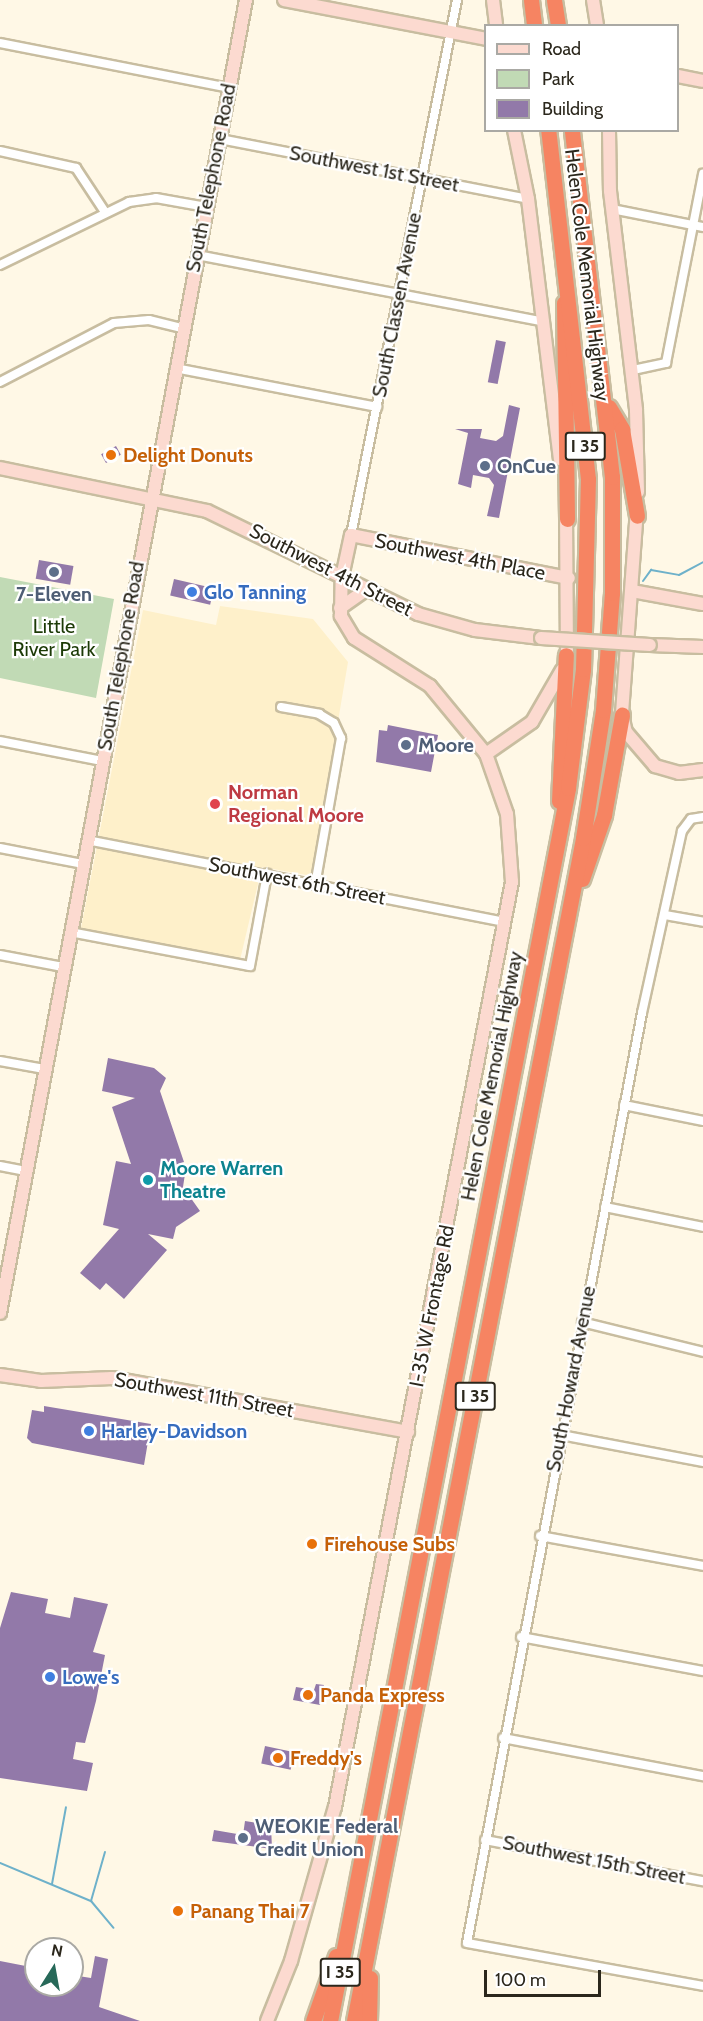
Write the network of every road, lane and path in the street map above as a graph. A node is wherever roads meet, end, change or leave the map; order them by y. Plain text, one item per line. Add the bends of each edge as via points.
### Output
1 (246, 0) edge
2 (284, 0) edge
3 (457, 0) edge
4 (493, 0) edge
5 (531, 0) edge
6 (554, 0) edge
7 (593, 0) edge
8 (557, 21) edge
9 (534, 22) edge
10 (496, 24) edge
11 (597, 24) edge
12 (451, 32) junction
13 (484, 39) edge
14 (0, 43) edge
15 (679, 76) edge
16 (703, 81) edge
17 (229, 88) junction
18 (514, 132) edge
19 (548, 132) edge
20 (572, 132) edge
21 (609, 132) edge
22 (220, 139) junction
23 (0, 151) edge
24 (703, 174) edge
25 (422, 178) junction
26 (528, 199) junction
27 (206, 207) junction
28 (612, 209) junction
29 (105, 212) junction
30 (693, 225) junction
31 (703, 227) edge
32 (197, 255) junction
33 (0, 265) edge
34 (567, 273) junction
35 (399, 294) junction
36 (545, 322) junction
37 (182, 328) junction
38 (175, 368) junction
39 (633, 370) junction
40 (0, 382) edge
41 (606, 403) junction
42 (376, 407) junction
43 (0, 468) edge
44 (150, 496) junction
45 (637, 516) junction
46 (567, 519) junction
47 (351, 535) junction
48 (342, 577) junction
49 (569, 578) junction
50 (366, 590) junction
51 (632, 591) junction
52 (703, 604) edge
53 (340, 608) junction
54 (703, 647) edge
55 (566, 655) junction
56 (280, 707) dead end
57 (622, 715) junction
58 (0, 741) edge
59 (486, 754) junction
60 (102, 761) junction
61 (703, 770) edge
62 (703, 817) edge
63 (560, 828) junction
64 (87, 840) junction
65 (0, 848) edge
66 (83, 864) junction
67 (267, 874) junction
68 (315, 885) junction
69 (664, 915) junction
70 (567, 919) junction
71 (506, 922) junction
72 (703, 922) edge
73 (70, 932) junction
74 (0, 955) edge
75 (63, 968) junction
76 (0, 1060) edge
77 (44, 1069) junction
78 (624, 1106) junction
79 (703, 1121) edge
80 (0, 1166) edge
81 (25, 1171) junction
82 (605, 1207) junction
83 (703, 1227) edge
84 (4, 1272) edge
85 (0, 1312) edge
86 (582, 1322) junction
87 (703, 1352) edge
88 (0, 1375) edge
89 (408, 1432) junction
90 (561, 1435) junction
91 (703, 1462) edge
92 (540, 1536) junction
93 (703, 1566) edge
94 (521, 1637) junction
95 (703, 1671) edge
96 (503, 1738) junction
97 (703, 1776) edge
98 (485, 1840) junction
99 (703, 1881) edge
100 (350, 1922) junction
101 (371, 1933) junction
102 (703, 1986) edge
103 (267, 2021) edge
104 (312, 2021) edge
105 (330, 2021) edge
106 (354, 2021) edge
107 (369, 2021) edge

1 - 17 main road, South Telephone Road
2 - 12 main road
3 - 12 street, South Classen Avenue
4 - 10 main road
5 - 9 highway
6 - 8 highway
7 - 11 main road
12 - 13 main road
12 - 25 street, South Classen Avenue
14 - 17 street
15 - 16 main road
17 - 22 main road, South Telephone Road
18 - 26 main road
19 - 34 highway, Helen Cole Memorial Highway / I 35
20 - 41 highway, Helen Cole Memorial Highway / I 35
21 - 28 main road
22 - 25 street, Southwest 1st Street
22 - 27 main road, South Telephone Road
23 - 29 street via 76,168
24 - 30 street
25 - 26 street, Southwest 1st Street
25 - 35 street, South Classen Avenue
26 - 36 main road
27 - 29 street via 147,198
27 - 32 main road, South Telephone Road
28 - 30 street
28 - 39 main road
29 - 33 street
30 - 31 street
30 - 39 street via 666,363
32 - 35 street
32 - 37 main road, South Telephone Road
34 - 46 highway via 561,342
34 - 63 highway, Helen Cole Memorial Highway / I 35 via 582,393 589,558 584,669
35 - 36 street
35 - 42 street, South Classen Avenue
36 - 46 main road
37 - 38 main road, South Telephone Road
37 - 40 street via 149,320 114,323
38 - 42 street
38 - 44 main road, South Telephone Road
39 - 45 main road
41 - 45 highway via 622,429
41 - 70 highway, Helen Cole Memorial Highway / I 35 via 612,548 607,672
42 - 47 street, South Classen Avenue
43 - 44 main road, Southwest 4th Street
44 - 48 main road, Southwest 4th Street via 230,519
44 - 60 main road, South Telephone Road
45 - 51 main road
46 - 49 main road
47 - 48 main road, South Classen Avenue
47 - 49 main road, Southwest 4th Place
48 - 50 main road, Southwest 4th Street
48 - 53 main road, I-35 W Frontage Rd
49 - 55 main road
50 - 53 main road
50 - 54 main road, Southwest 4th Street, bridge via 453,625 542,638
51 - 52 main road
51 - 57 main road
53 - 59 main road, I-35 W Frontage Rd via 354,638 430,686
55 - 59 main road via 540,713
55 - 63 highway via 558,768
56 - 68 street via 319,714 338,730 340,745
57 - 61 main road via 632,746 648,763 680,773
57 - 70 highway via 599,835
58 - 60 street
59 - 71 main road, I-35 W Frontage Rd via 510,830
60 - 64 main road, South Telephone Road
62 - 69 street, South Howard Avenue via 691,819 682,831
63 - 100 highway, Helen Cole Memorial Highway / I 35
64 - 66 main road, South Telephone Road
64 - 67 street, Southwest 6th Street
65 - 66 street
66 - 73 main road, South Telephone Road
67 - 68 street, Southwest 6th Street
67 - 73 street via 250,966
68 - 71 street, Southwest 6th Street
69 - 72 street
69 - 78 street, South Howard Avenue
70 - 101 highway, Helen Cole Memorial Highway / I 35
71 - 89 main road, I-35 W Frontage Rd
73 - 75 main road, South Telephone Road
74 - 75 street
75 - 77 main road, South Telephone Road
76 - 77 street
77 - 81 main road, South Telephone Road
78 - 79 street
78 - 82 street, South Howard Avenue
80 - 81 street
81 - 84 main road, South Telephone Road
82 - 83 street
82 - 86 street, South Howard Avenue
84 - 85 main road, South Telephone Road
86 - 87 street
86 - 90 street, South Howard Avenue
88 - 89 main road, Southwest 11th Street via 41,1381 112,1378
89 - 103 main road, I-35 W Frontage Rd via 330,1829
90 - 91 street
90 - 92 street, South Howard Avenue
92 - 93 street
92 - 94 street, South Howard Avenue
94 - 95 street
94 - 96 street, South Howard Avenue
96 - 97 street
96 - 98 street, South Howard Avenue
98 - 99 street, Southwest 15th Street
98 - 102 street, South Howard Avenue via 467,1943
100 - 104 highway
100 - 105 highway, Helen Cole Memorial Highway / I 35
101 - 106 highway, Helen Cole Memorial Highway / I 35
101 - 107 highway

